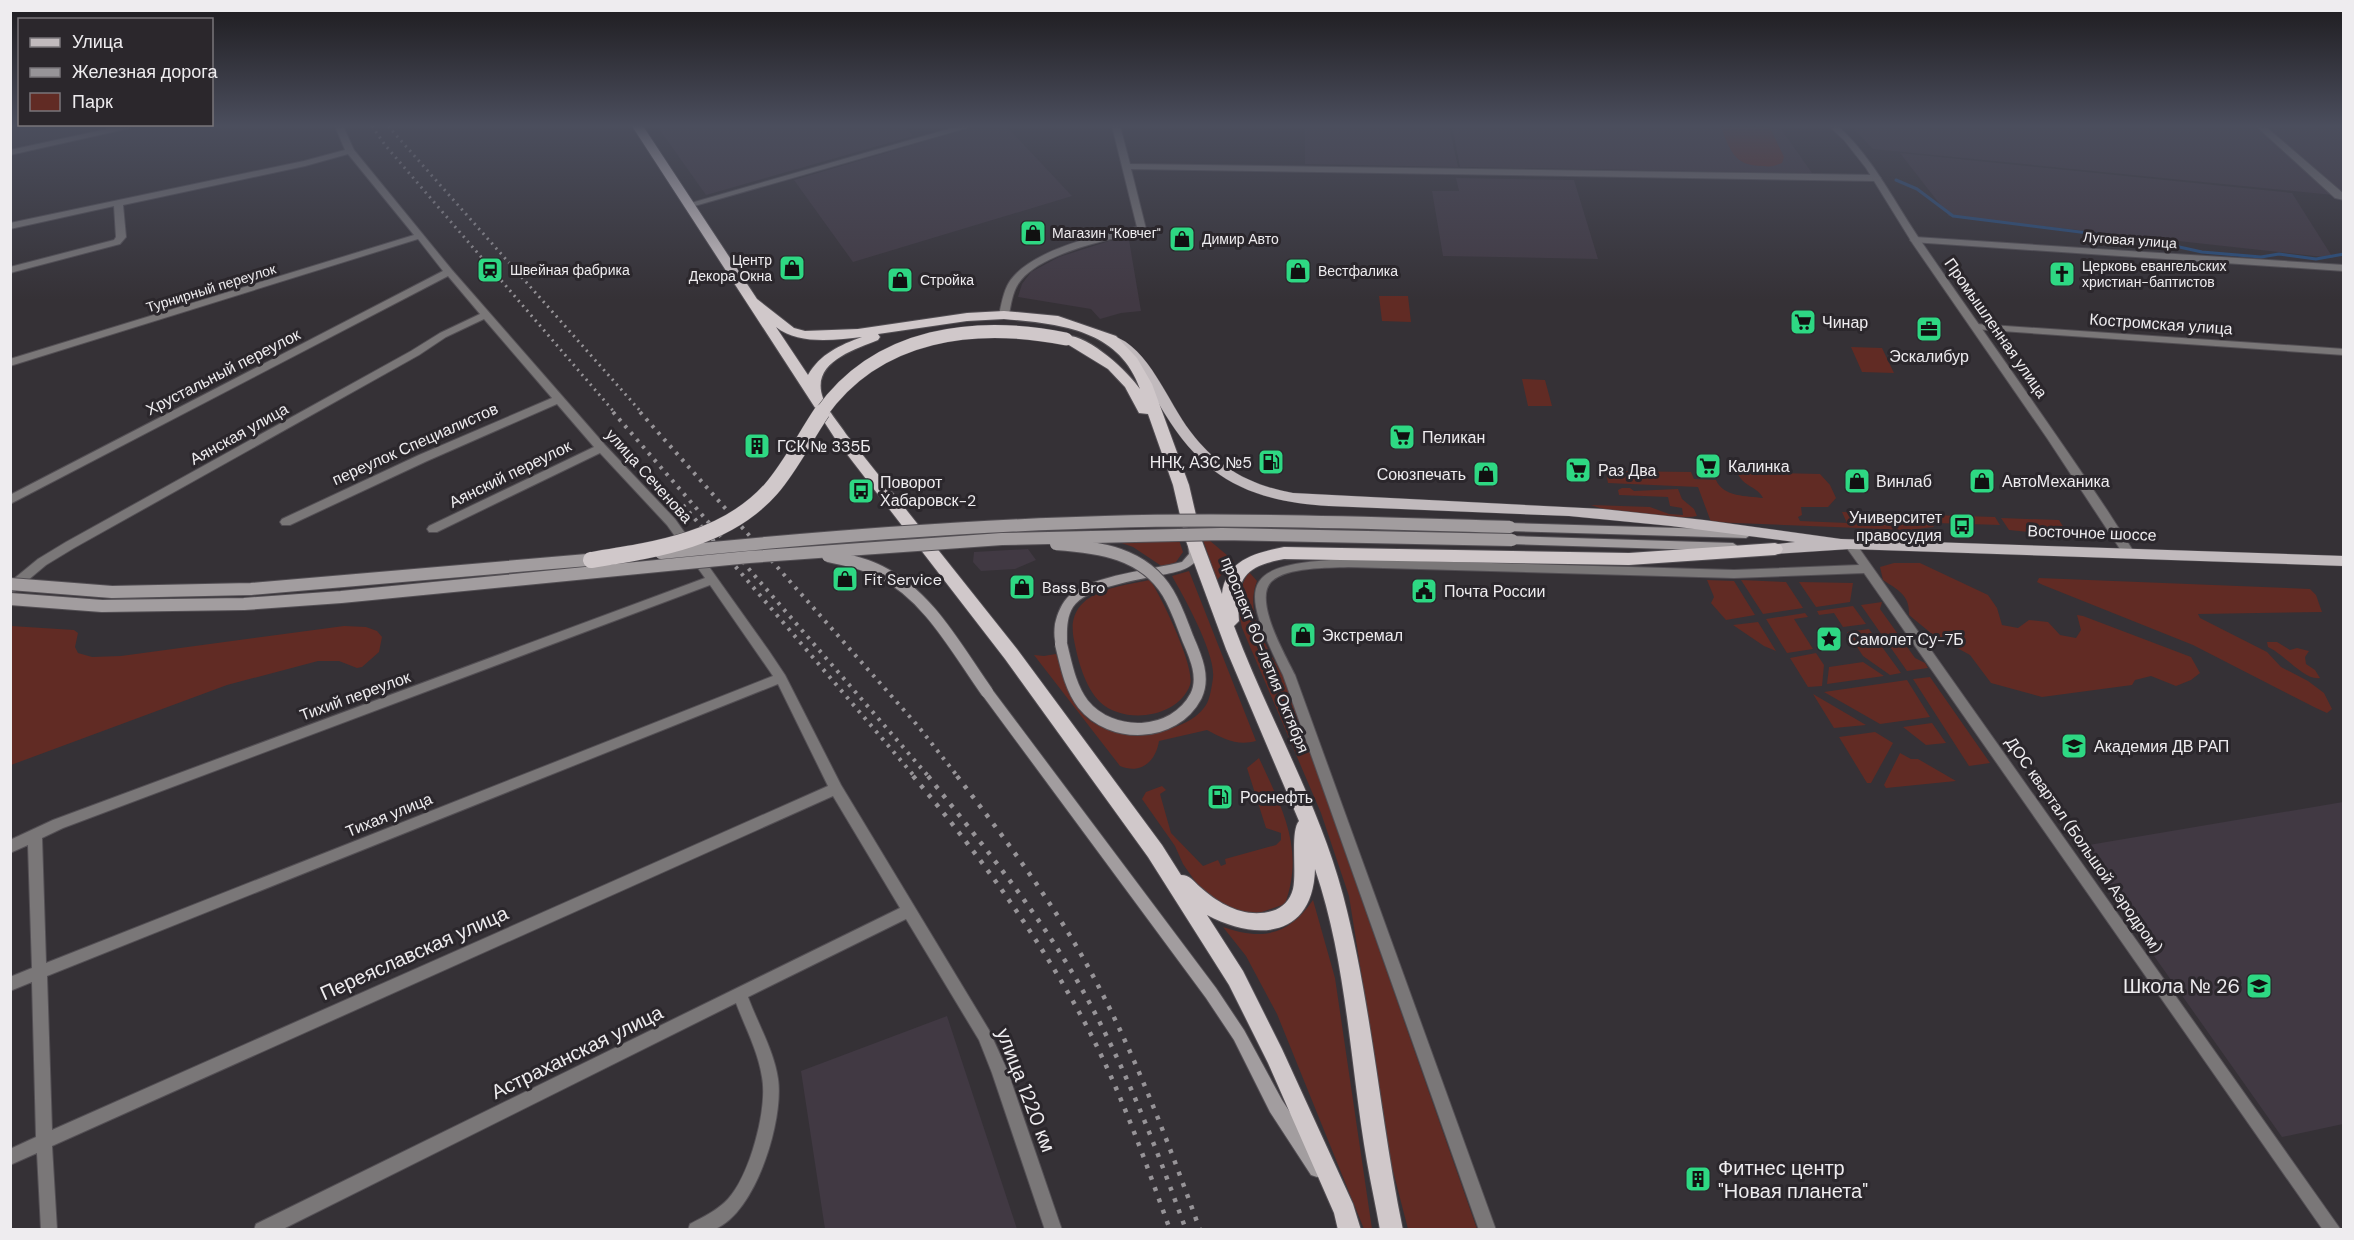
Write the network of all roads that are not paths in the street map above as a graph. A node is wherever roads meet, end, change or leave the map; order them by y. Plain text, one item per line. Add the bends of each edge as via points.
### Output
1 (207, 184) edge
2 (377, 184) edge
3 (674, 184) edge
4 (763, 184) edge
5 (1131, 184) edge
6 (1880, 184) edge
7 (2324, 184) edge
8 (2343, 197) edge
9 (118, 203) junction
10 (688, 205) junction
11 (10, 226) edge
12 (419, 236) junction
13 (1916, 240) junction
14 (2343, 268) edge
15 (10, 270) edge
16 (449, 272) junction
17 (750, 300) junction
18 (487, 314) junction
19 (1004, 315) junction
20 (900, 327) junction
21 (1976, 327) junction
22 (1111, 339) junction
23 (2343, 352) edge
24 (10, 363) edge
25 (559, 399) junction
26 (817, 399) junction
27 (601, 448) junction
28 (10, 500) edge
29 (1184, 505) junction
30 (286, 522) dead end
31 (434, 528) dead end
32 (1194, 541) junction
33 (1774, 541) junction
34 (944, 542) junction
35 (1845, 544) junction
36 (2128, 552) junction
37 (748, 557) junction
38 (591, 560) junction
39 (2343, 561) edge
40 (1866, 569) junction
41 (712, 580) junction
42 (10, 584) edge
43 (10, 589) edge
44 (10, 599) edge
45 (1234, 649) junction
46 (781, 678) junction
47 (836, 789) junction
48 (1304, 808) junction
49 (35, 835) junction
50 (10, 847) edge
51 (1155, 851) junction
52 (909, 910) junction
53 (40, 972) junction
54 (10, 984) edge
55 (740, 995) junction
56 (44, 1142) junction
57 (10, 1156) edge
58 (1348, 1221) edge
59 (49, 1230) edge
60 (262, 1230) edge
61 (696, 1230) edge
62 (1054, 1230) edge
63 (1392, 1230) edge
64 (1488, 1230) edge
65 (2333, 1230) edge

1 - 9 street
2 - 12 street, улица Сеченова
3 - 10 highway, проспект 60-летия Октября
4 - 10 street
5 - 19 street via 1142,230 1123,232 1054,255 1028,268 1015,281
6 - 13 street, Промышленная улица
7 - 8 street
9 - 11 street
9 - 15 street via 121,237 117,242
10 - 17 highway, проспект 60-летия Октября
12 - 16 street, улица Сеченова
12 - 24 street, Турнирный переулок
13 - 14 street, Луговая улица
13 - 21 street, Промышленная улица
16 - 18 street, улица Сеченова
16 - 28 street, Хрустальный переулок
17 - 20 highway, проспект 60-летия Октября via 789,331 805,335 832,336
17 - 26 highway, проспект 60-летия Октября
18 - 25 street, улица Сеченова
18 - 43 street, Аянская улица via 70,545
19 - 20 highway, проспект 60-летия Октября
19 - 22 highway, проспект 60-летия Октября via 1058,320
20 - 26 highway via 826,360 814,376
21 - 23 street, Костромская улица
21 - 36 street, Промышленная улица
22 - 29 highway, проспект 60-летия Октября via 1132,361 1145,384 1181,485
22 - 33 main road, Восточное шоссе via 1135,354 1204,457 1229,476 1261,491 1332,501 1569,511
25 - 27 street, улица Сеченова
25 - 30 street, переулок Специалистов
26 - 51 highway, проспект 60-летия Октября
27 - 31 street, Аянский переулок
27 - 41 street, улица Сеченова via 671,522
29 - 32 highway, проспект 60-летия Октября
29 - 38 highway, bridge via 1134,388 1118,370 1066,339 991,329 941,335 902,347 863,370 822,411 778,482 729,523 675,544
32 - 34 main road, bridge via 1195,555 1186,565 1087,590 1072,600 1064,614 1061,644 1069,675 1083,704 1095,717 1130,729 1167,723 1187,711 1197,695 1197,661 1161,583 1135,561 1097,547
32 - 45 highway, проспект 60-летия Октября
33 - 34 main road, bridge via 1222,534
33 - 35 main road, Восточное шоссе
33 - 38 main road, bridge via 1510,527 1222,521 1025,525 762,543
33 - 45 highway via 1629,558 1325,552 1258,557 1246,563 1231,582 1228,600
34 - 37 main road, bridge
35 - 36 main road, Восточное шоссе
35 - 40 street, ДОС квартал (Большой Аэродром)
36 - 39 main road, Восточное шоссе
37 - 44 main road, bridge via 244,604 102,606
37 - 58 main road, bridge via 840,558 882,570 924,605 1211,993
38 - 42 main road, bridge via 251,589 112,592
40 - 64 street via 1734,574 1348,564 1311,566 1266,579 1260,593 1267,630 1289,675
40 - 65 street, ДОС квартал (Большой Аэродром)
41 - 46 street, улица Сеченова
41 - 49 street, Тихий переулок
45 - 48 highway, проспект 60-летия Октября
46 - 47 street, улица Сеченова
46 - 53 street, Тихая улица
47 - 52 street, улица Сеченова
47 - 56 street, Переяславская улица
48 - 51 highway via 1303,890 1289,915 1267,923 1225,915 1200,900
48 - 63 highway, проспект 60-летия Октября via 1333,893 1352,976 1378,1162
49 - 50 street, Тихий переулок
49 - 53 street
51 - 58 highway, проспект 60-летия Октября via 1236,978
52 - 55 street, Астраханская улица
52 - 62 street, улица 1220 км via 984,1035
53 - 54 street, Тихая улица
53 - 56 street
55 - 60 street, Астраханская улица
55 - 61 street via 768,1071 768,1107 748,1182 735,1204
56 - 57 street, Переяславская улица
56 - 59 street

